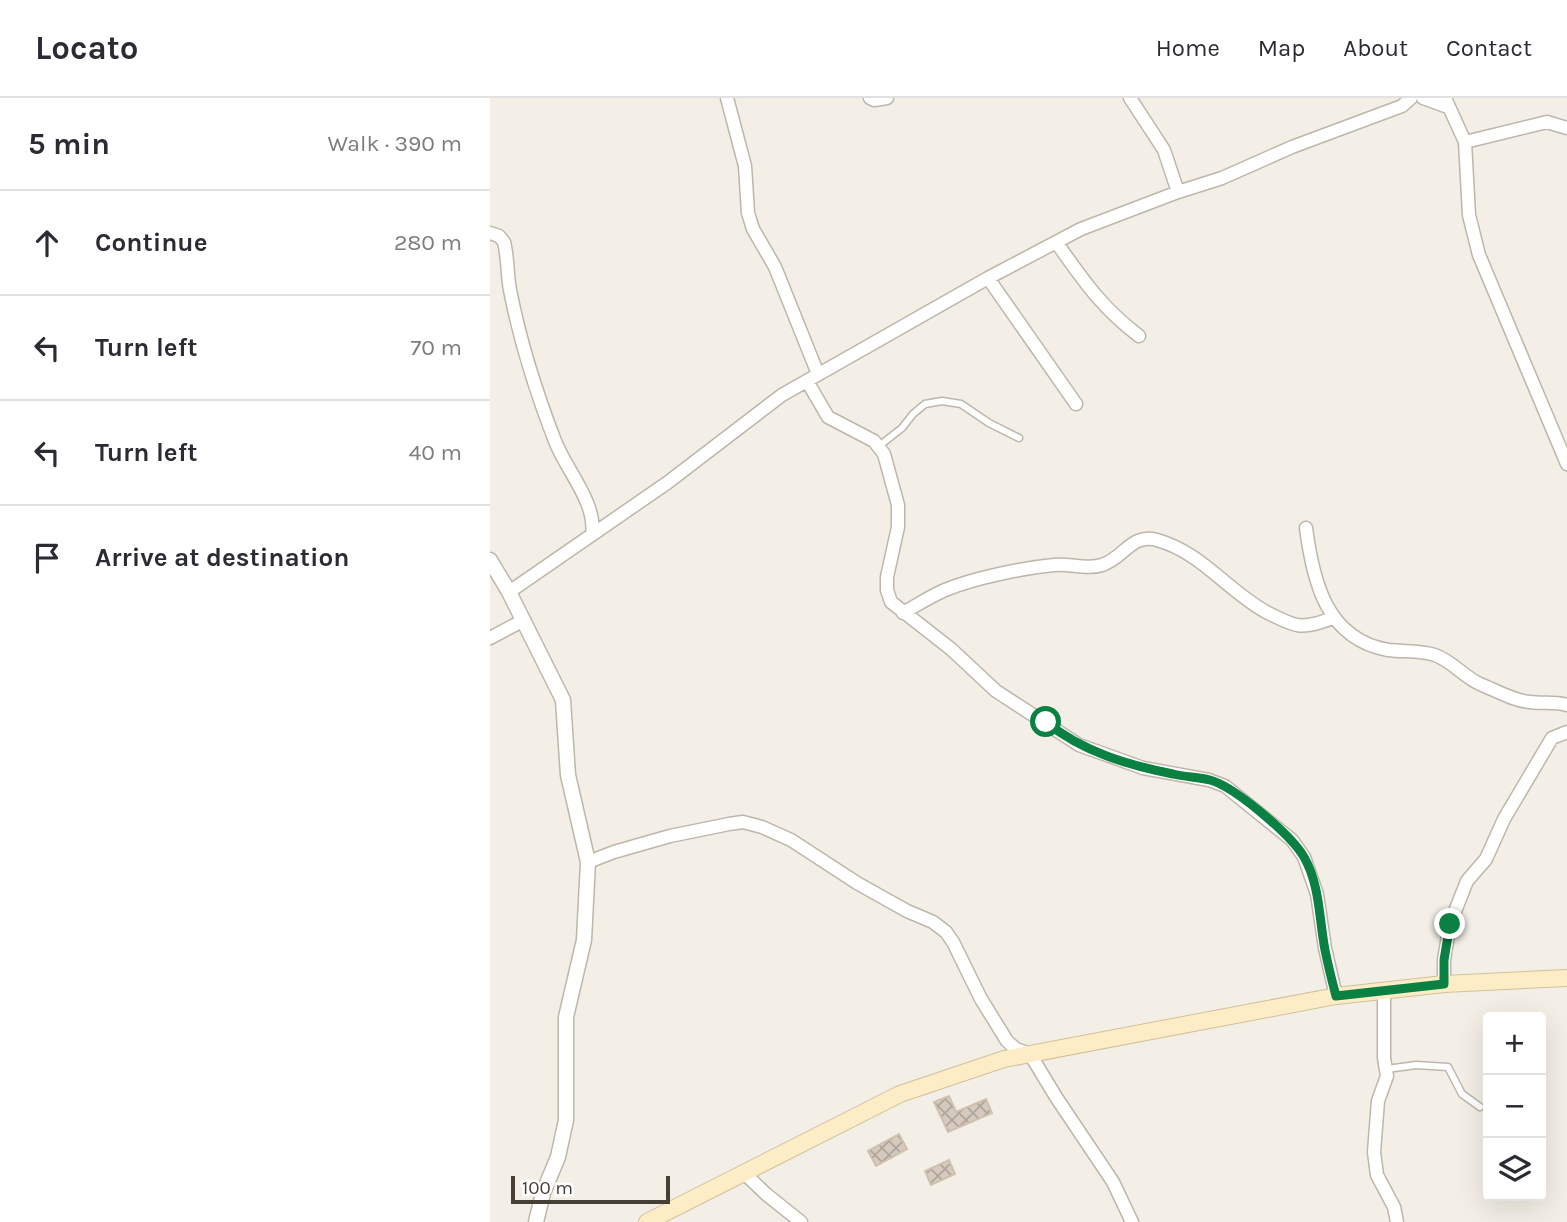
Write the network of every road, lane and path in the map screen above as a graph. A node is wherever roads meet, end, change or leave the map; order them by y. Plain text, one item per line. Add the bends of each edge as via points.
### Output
1 (727, 98) edge
2 (870, 98) edge
3 (887, 98) edge
4 (1130, 98) edge
5 (1411, 98) edge
6 (1423, 98) edge
7 (1446, 102) edge
8 (1567, 128) edge
9 (1465, 142) junction
10 (1178, 192) junction
11 (490, 233) edge
12 (1056, 242) junction
13 (988, 278) junction
14 (1139, 336) dead end
15 (813, 377) junction
16 (1076, 404) dead end
17 (1019, 438) dead end
18 (1563, 441) edge
19 (879, 446) junction
20 (1567, 464) edge
21 (591, 509) junction
22 (617, 518) junction
23 (1306, 527) dead end
24 (592, 534) junction
25 (490, 560) edge
26 (509, 592) junction
27 (903, 613) junction
28 (1333, 618) junction
29 (524, 620) junction
30 (490, 638) edge
31 (1567, 705) edge
32 (1567, 732) edge
33 (587, 862) junction
34 (1567, 978) edge
35 (1444, 984) junction
36 (1384, 990) junction
37 (1336, 996) junction
38 (1030, 1054) junction
39 (1387, 1069) junction
40 (1480, 1107) dead end
41 (744, 1172) junction
42 (536, 1222) edge
43 (648, 1222) edge
44 (801, 1222) edge
45 (1132, 1222) edge
46 (1397, 1222) edge

1 - 15 street via 744,166 750,221 779,276
2 - 3 street
4 - 10 street via 1164,150
5 - 10 street via 1402,106
6 - 7 street
7 - 9 street
8 - 9 street via 1547,122
9 - 18 street via 1469,215 1479,255
10 - 12 street
11 - 21 street via 504,242 519,327 555,442
12 - 13 street
12 - 14 street via 1091,292
13 - 15 street
13 - 16 street
15 - 19 street via 828,417
15 - 22 street
17 - 19 lane via 961,404 942,401 925,404
18 - 20 street
19 - 27 street via 898,505 887,590 891,602
21 - 22 street
21 - 24 street
22 - 24 street
23 - 28 street via 1315,575
24 - 26 street
25 - 26 street
26 - 29 street
27 - 28 street via 946,589 978,580 1059,564 1102,565 1142,538 1181,549 1246,601 1281,620 1298,626
27 - 37 street via 996,691 1079,745 1143,768 1225,786 1292,840 1317,894
28 - 31 street via 1362,642 1434,655 1476,683 1528,702
29 - 30 street
29 - 33 street via 563,700 568,775
32 - 35 street via 1552,738 1486,859 1467,881 1450,924
33 - 38 street via 670,836 729,824 762,827 946,932 1007,1041
33 - 42 street via 584,940 566,1017 566,1120
34 - 35 main road
35 - 36 main road
36 - 37 main road
36 - 39 street
37 - 38 main road
38 - 41 main road via 959,1072 900,1094
38 - 45 street via 1113,1182
39 - 40 lane via 1448,1067 1462,1094
39 - 46 street via 1378,1101 1374,1152 1377,1175
41 - 43 main road
41 - 44 street

